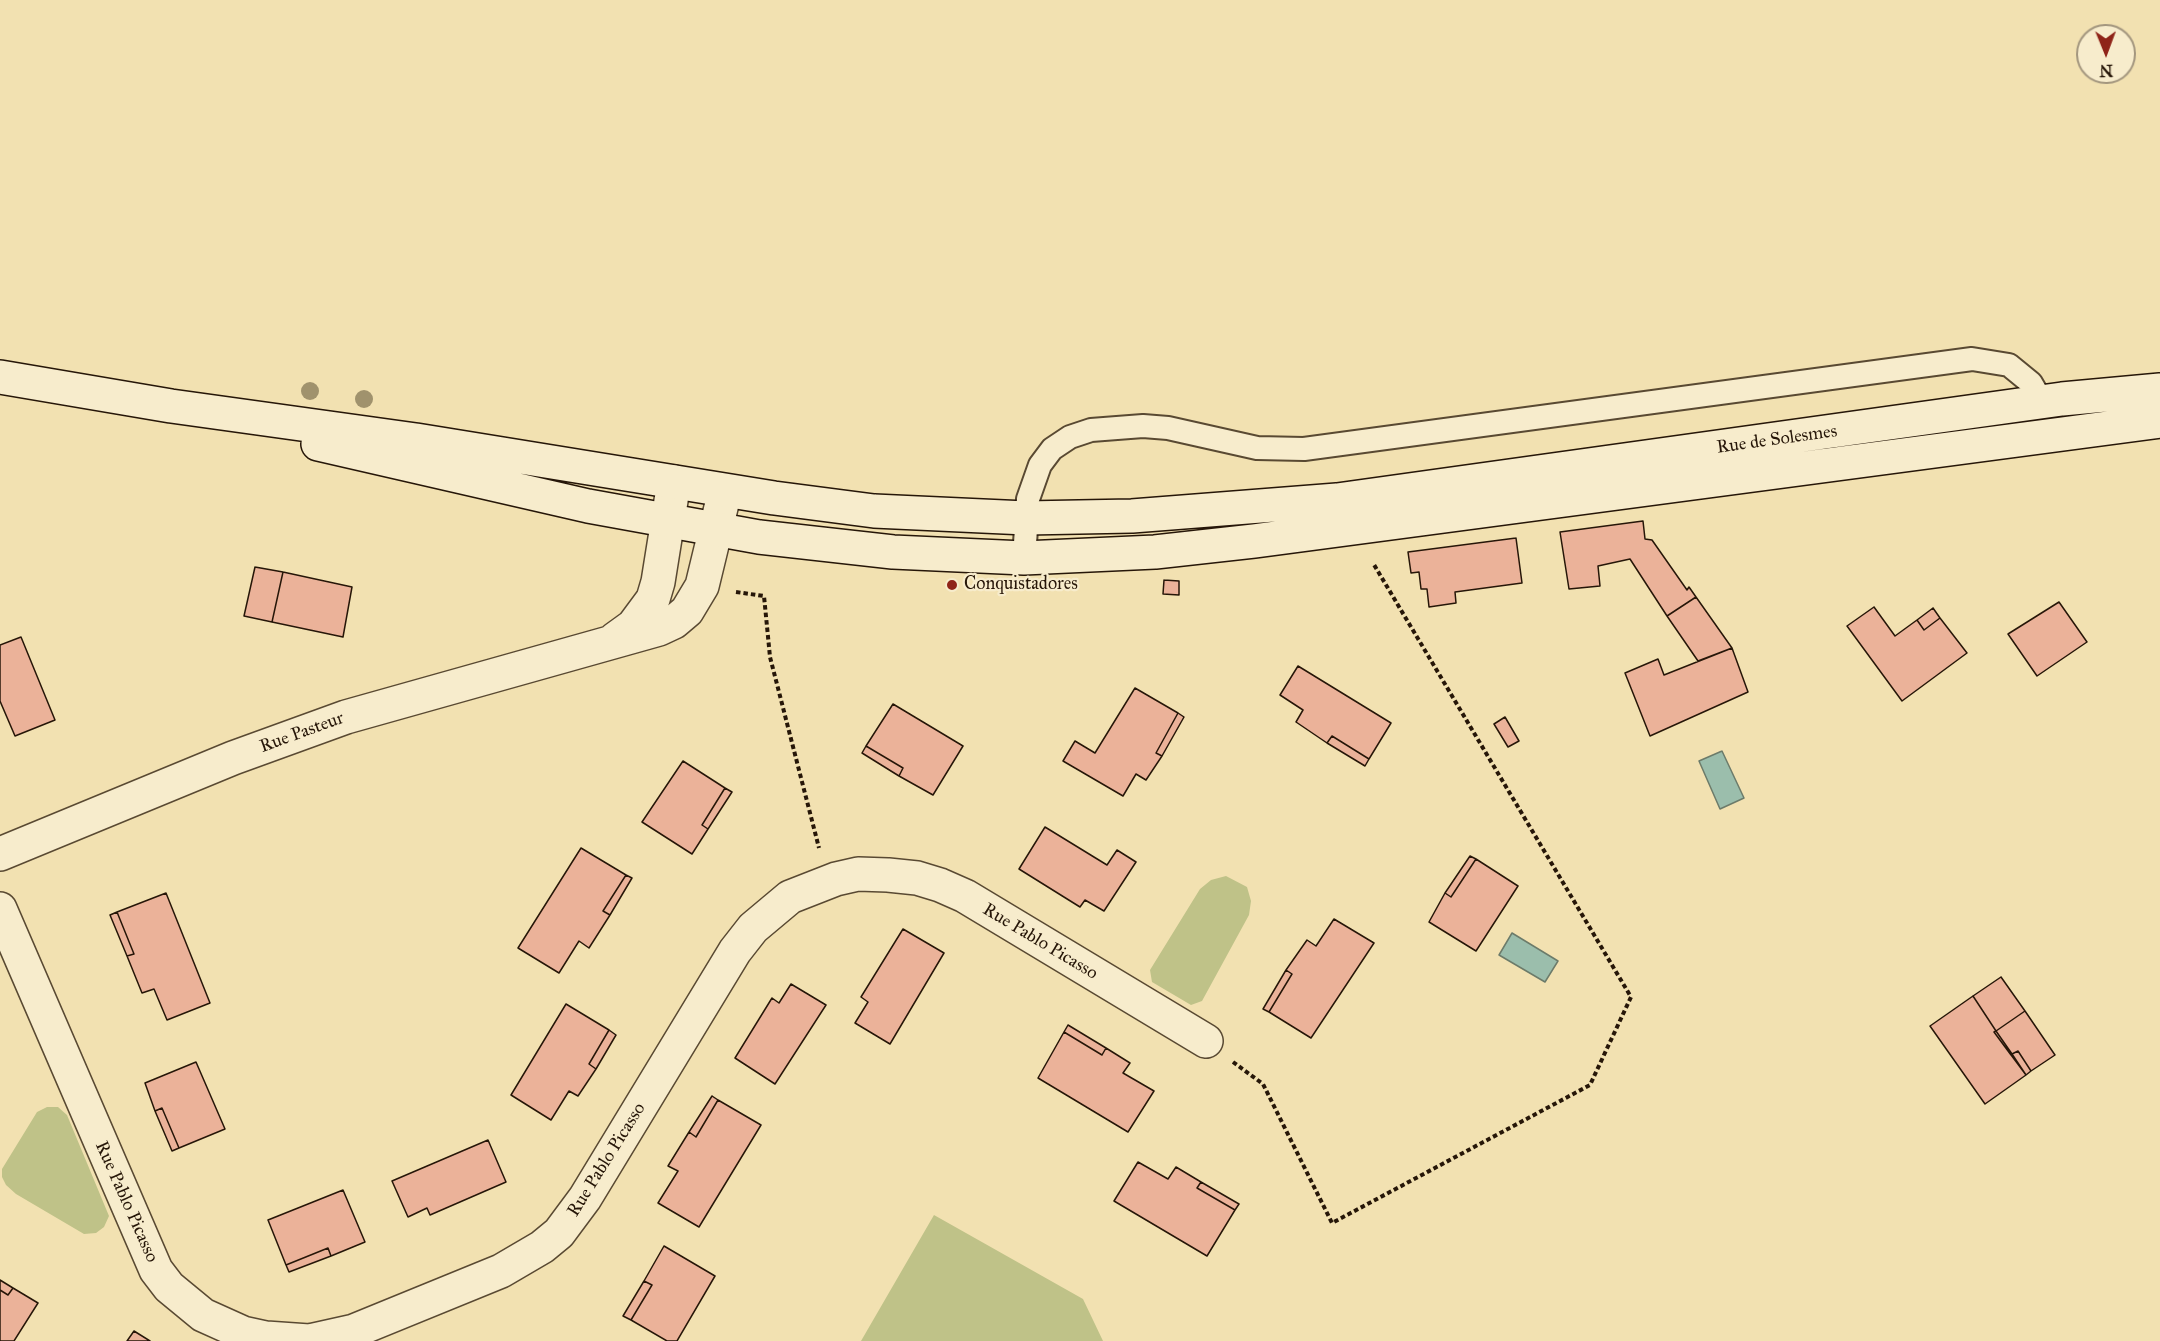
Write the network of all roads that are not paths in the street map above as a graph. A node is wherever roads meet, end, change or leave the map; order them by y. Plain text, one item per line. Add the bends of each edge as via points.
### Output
1 (0, 377) edge
2 (2160, 390) edge
3 (2042, 402) junction
4 (171, 406) junction
5 (2160, 422) edge
6 (674, 482) junction
7 (725, 491) junction
8 (1396, 508) junction
9 (1026, 518) junction
10 (668, 522) junction
11 (717, 530) junction
12 (1024, 558) junction
13 (614, 640) junction
14 (0, 854) edge
15 (0, 909) edge
16 (1206, 1041) road end

1 - 4 main road
2 - 3 main road, Rue de Solesmes
3 - 8 main road, Rue de Solesmes
3 - 9 lane via 2031,383 2009,365 1972,358 1304,449 1257,448 1168,428 1115,427 1070,437 1052,449 1032,482
4 - 6 main road via 417,440
4 - 10 main road via 412,468
5 - 8 main road, Rue de Solesmes
6 - 7 main road
6 - 10 main road, Rue Pasteur
7 - 9 main road via 874,512
7 - 11 main road, Rue Pasteur
8 - 9 main road via 1254,508
8 - 12 main road via 1352,528 1155,552
9 - 12 lane
10 - 11 main road
10 - 13 main road, Rue Pasteur via 652,599 633,626
11 - 12 main road via 863,550
11 - 13 main road, Rue Pasteur via 702,586 687,611 674,622
13 - 14 main road, Rue Pasteur via 335,721 233,758
15 - 16 main road, Rue Pablo Picasso via 156,1270 185,1302 221,1324 266,1338 309,1341 354,1331 501,1271 542,1247 559,1233 585,1198 735,951 776,907 828,881 858,874 888,874 940,885 965,896

